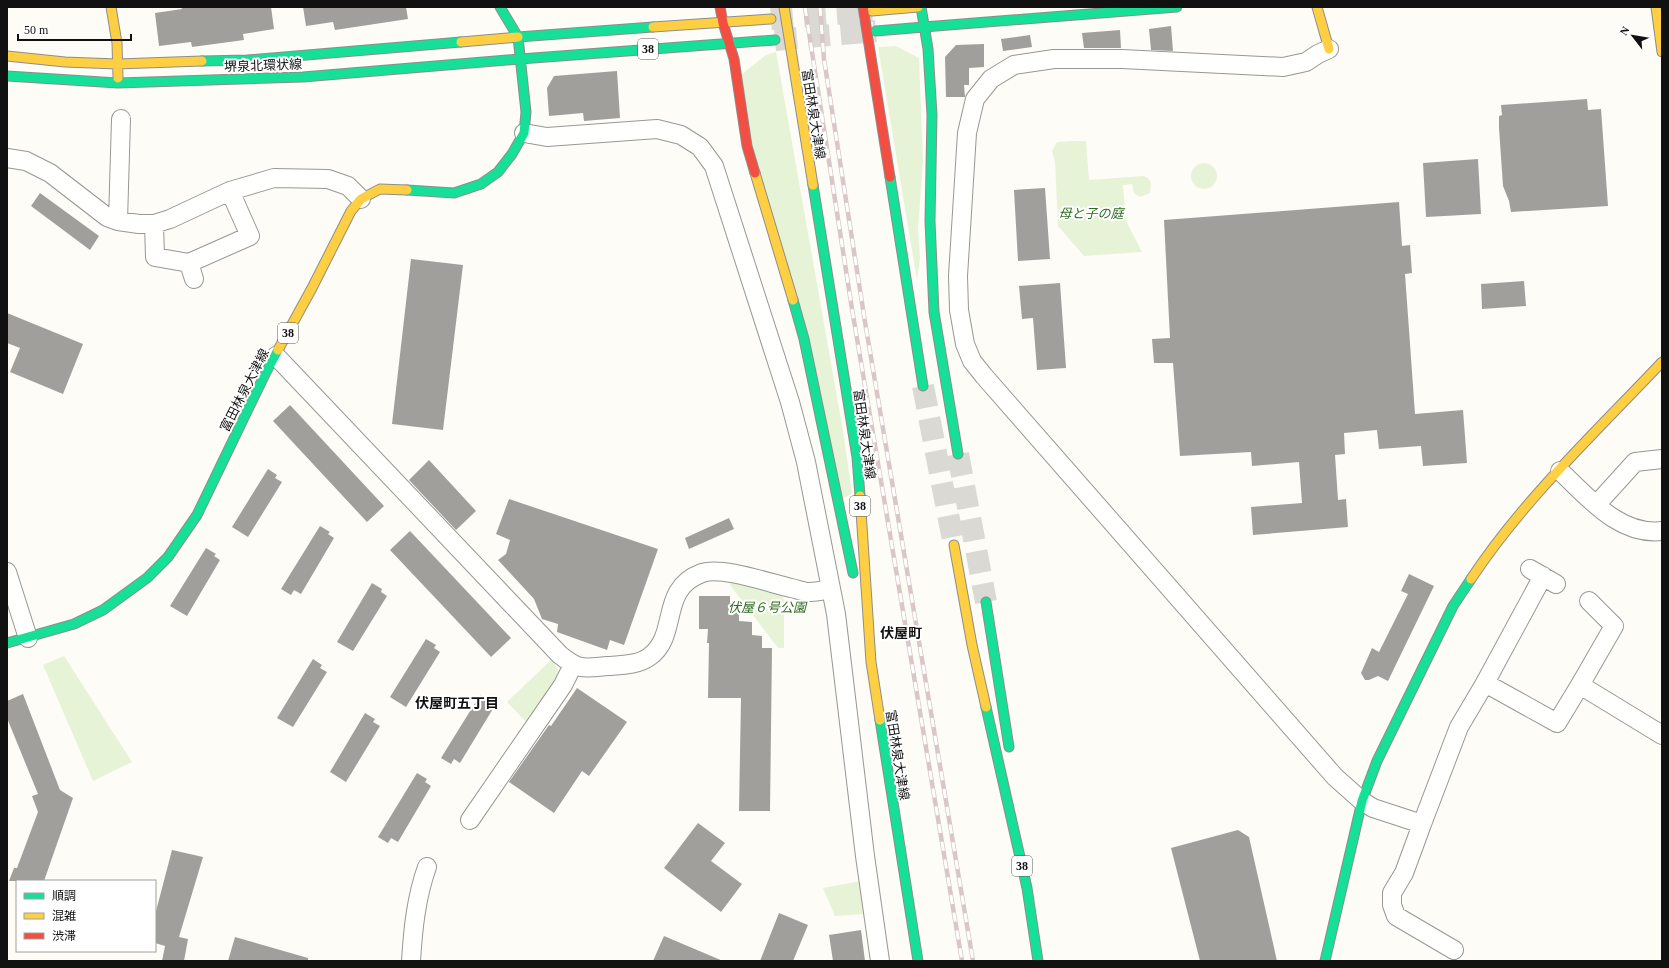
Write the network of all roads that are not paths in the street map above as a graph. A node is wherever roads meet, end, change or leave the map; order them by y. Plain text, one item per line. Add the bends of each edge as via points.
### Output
1 (111, 7) edge
2 (500, 7) edge
3 (720, 7) edge
4 (784, 7) edge
5 (863, 7) edge
6 (920, 7) edge
7 (1177, 7) edge
8 (1317, 7) edge
9 (1656, 7) edge
10 (872, 11) dead end
11 (771, 19) tunnel mouth
12 (518, 22) dead end
13 (723, 23) junction
14 (924, 27) junction
15 (876, 31) tunnel mouth
16 (518, 36) junction
17 (775, 40) tunnel mouth
18 (730, 44) junction
19 (1329, 48) joint
20 (1662, 52) edge
21 (7, 56) edge
22 (520, 58) junction
23 (117, 64) junction
24 (7, 76) edge
25 (118, 83) junction
26 (121, 119) dead end
27 (524, 133) junction
28 (7, 158) edge
29 (230, 191) junction
30 (361, 199) junction
31 (118, 221) junction
32 (154, 224) junction
33 (276, 356) junction
34 (1662, 362) edge
35 (923, 386) tunnel mouth
36 (958, 454) tunnel mouth
37 (1662, 459) edge
38 (1560, 470) junction
39 (1596, 504) junction
40 (1662, 531) edge
41 (954, 545) tunnel mouth
42 (7, 572) edge
43 (1543, 576) dead end
44 (830, 590) junction
45 (1589, 601) dead end
46 (986, 602) tunnel mouth
47 (28, 638) junction
48 (7, 643) edge
49 (870, 662) junction
50 (573, 665) junction
51 (1485, 683) junction
52 (1580, 685) junction
53 (1662, 735) edge
54 (1010, 755) dead end
55 (1014, 786) dead end
56 (1362, 801) junction
57 (470, 820) dead end
58 (1422, 824) junction
59 (427, 868) dead end
60 (1026, 888) junction
61 (1449, 942) dead end
62 (411, 961) edge
63 (880, 961) edge
64 (918, 961) edge
65 (1038, 961) edge
66 (1325, 961) edge

1 - 23 main road via 118,43
2 - 16 main road
3 - 13 main road
4 - 49 main road, 富田林泉大津線 / 38 via 857,457
5 - 35 main road
6 - 10 main road
6 - 14 main road
7 - 14 main road
8 - 19 main road
9 - 20 main road
11 - 13 main road, 38
12 - 16 main road, 富田林泉大津線
13 - 16 main road, 38
13 - 18 main road
14 - 15 main road
14 - 36 main road via 932,115 930,221 934,312
16 - 22 main road, 富田林泉大津線 / 38
16 - 23 main road, 堺泉北環状線 via 247,60
17 - 18 main road, 38
18 - 22 main road, 38
18 - 49 main road via 747,146 804,338
19 - 56 street via 1306,62 1283,67 1122,59 1054,60 1014,65 991,79 975,99 967,133 958,276 959,310 965,344 972,361 984,376 1335,777
21 - 23 main road, 堺泉北環状線
22 - 25 main road, 堺泉北環状線 via 303,77
22 - 27 main road, 富田林泉大津線 / 38 via 526,112
23 - 25 main road
24 - 25 main road, 堺泉北環状線
26 - 31 street
27 - 30 main road, 富田林泉大津線 / 38 via 498,172 481,184 454,193 380,189
27 - 44 street via 547,137 657,129 680,135 700,147 714,166 790,402 806,462
28 - 31 street via 26,162 50,173 107,216
29 - 30 street via 274,178 328,179 348,186
29 - 32 street
29 - 32 street via 250,236 192,271 155,257
30 - 33 main road, 富田林泉大津線 / 38 via 351,211
31 - 32 street
33 - 47 main road, 富田林泉大津線 / 38 via 197,515 168,557 147,578 103,610 74,624
33 - 50 street via 560,655
34 - 38 main road
37 - 39 street via 1636,462
38 - 39 street
38 - 56 main road via 1487,554 1457,600 1377,760
39 - 40 street via 1618,522 1636,530
41 - 60 main road, 38 via 972,645
42 - 47 street
43 - 51 street via 1508,622
44 - 50 street via 808,592 724,571 703,573 684,582 672,603 665,636 659,648 649,657 627,664 582,668
44 - 63 street via 836,614
45 - 52 street via 1614,626
46 - 54 main road
47 - 48 main road, 富田林泉大津線 / 38
49 - 64 main road, 富田林泉大津線 / 38
50 - 57 street via 563,685
51 - 52 street via 1558,724
51 - 58 street via 1459,727
52 - 53 street
55 - 60 main road
56 - 58 street via 1381,812
56 - 66 main road
58 - 61 street via 1404,873 1392,893 1392,905 1396,916
59 - 62 street via 420,888 412,931
60 - 65 main road, 38

